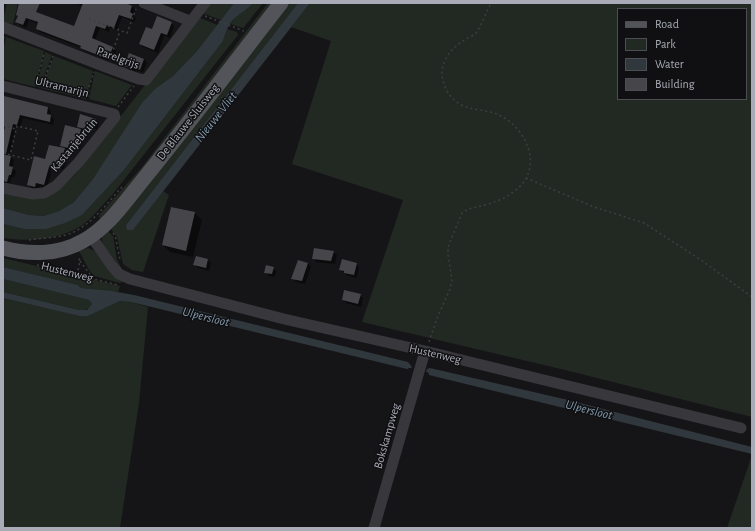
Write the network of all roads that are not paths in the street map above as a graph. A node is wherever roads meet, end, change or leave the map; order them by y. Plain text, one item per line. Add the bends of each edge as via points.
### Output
1 (144, 3) edge
2 (281, 3) edge
3 (198, 9) edge
4 (3, 27) edge
5 (3, 86) edge
6 (114, 114) joint
7 (3, 188) edge
8 (91, 236) junction
9 (3, 248) edge
10 (426, 351) junction
11 (741, 428) dead end
12 (374, 528) edge

1 - 3 street
2 - 8 main road, De Blauwe Sluisweg via 163,154 100,221
3 - 4 street, Parelgrijs via 146,80
5 - 6 street, Ultramarijn via 37,91
6 - 7 street, Kastanjebruin via 115,117 78,163 56,186 33,194
8 - 9 main road, Hustenweg via 74,246 53,251 34,253
8 - 10 street, Hustenweg via 110,265 119,274 130,279 284,319
10 - 11 street, Hustenweg
10 - 12 street, Bokskampweg

